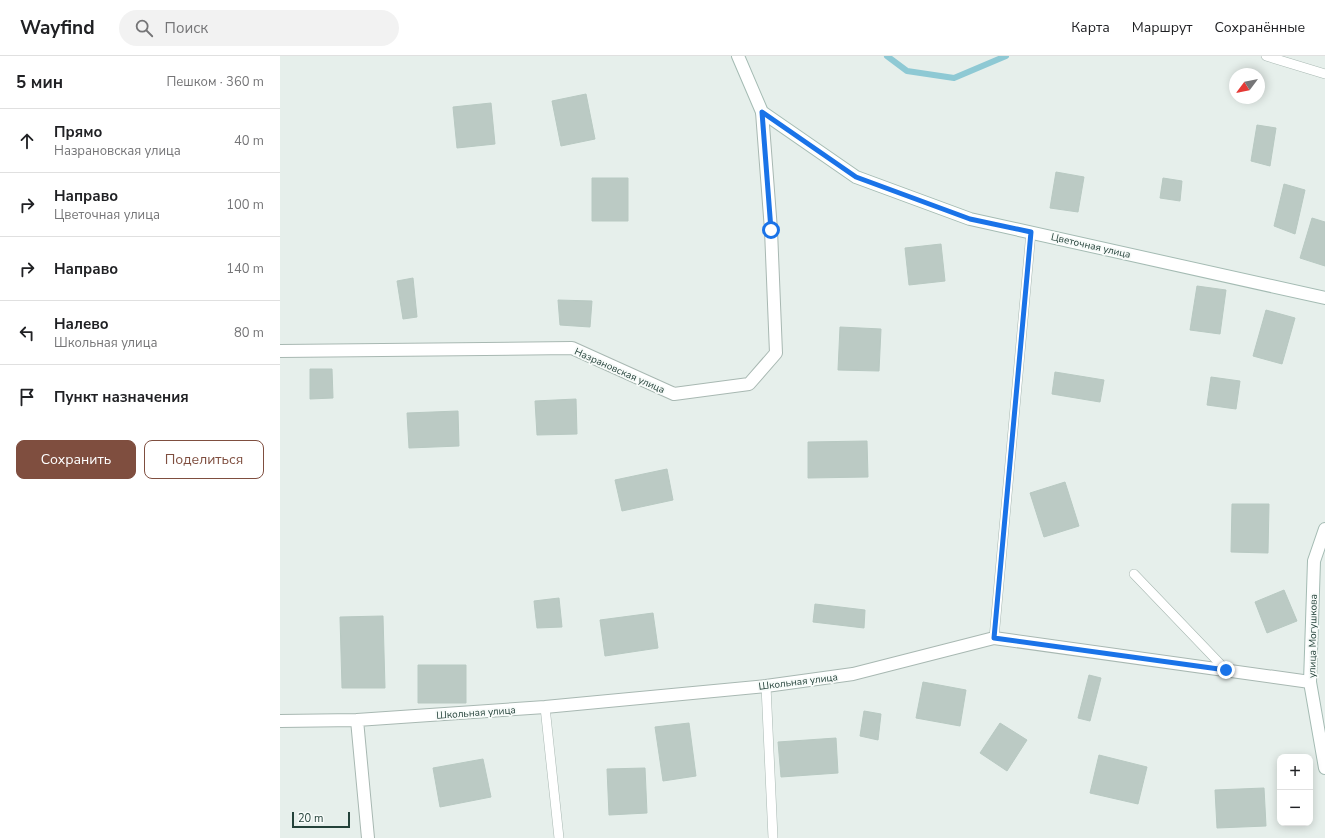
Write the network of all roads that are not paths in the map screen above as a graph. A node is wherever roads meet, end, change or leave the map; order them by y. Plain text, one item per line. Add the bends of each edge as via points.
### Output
1 (738, 56) edge
2 (1266, 56) edge
3 (1325, 74) edge
4 (762, 112) junction
5 (1031, 232) junction
6 (1325, 298) edge
7 (280, 351) edge
8 (1325, 529) edge
9 (1134, 574) dead end
10 (994, 638) junction
11 (1226, 670) junction
12 (1310, 682) junction
13 (766, 686) junction
14 (545, 707) junction
15 (357, 720) junction
16 (280, 721) edge
17 (1325, 768) edge
18 (368, 838) edge
19 (559, 838) edge
20 (773, 838) edge

1 - 4 street
2 - 3 lane
4 - 5 street, Цветочная улица via 856,177 970,219
4 - 7 street, Назрановская улица via 771,230 776,354 748,384 674,394 572,348
5 - 6 street, Цветочная улица
5 - 10 lane
8 - 12 street, улица Могушкова via 1314,561
9 - 11 lane
10 - 11 street, Школьная улица
10 - 13 street, Школьная улица via 853,674
11 - 12 street, Школьная улица
12 - 17 street, улица Могушкова
13 - 14 street, Школьная улица
13 - 20 lane
14 - 15 street, Школьная улица
14 - 19 lane
15 - 16 street, Школьная улица
15 - 18 street

